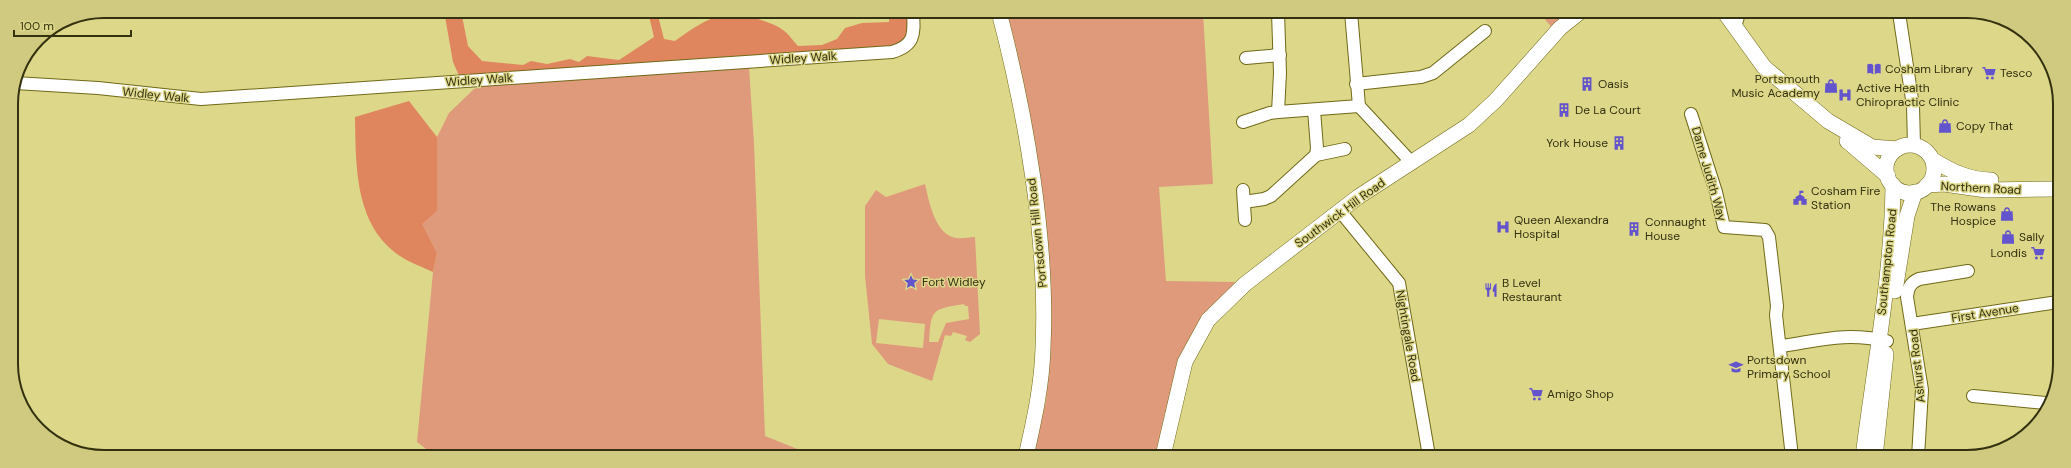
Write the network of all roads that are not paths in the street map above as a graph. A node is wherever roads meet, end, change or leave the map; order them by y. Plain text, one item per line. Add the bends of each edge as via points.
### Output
1 (913, 18) edge
2 (1000, 18) edge
3 (1278, 18) edge
4 (1351, 18) edge
5 (1572, 18) edge
6 (1729, 18) edge
7 (1738, 18) edge
8 (1900, 18) edge
9 (1736, 28) junction
10 (1486, 31) dead end
11 (1280, 55) junction
12 (1246, 58) dead end
13 (21, 83) edge
14 (1356, 84) junction
15 (1359, 106) junction
16 (1314, 110) junction
17 (1278, 112) junction
18 (1691, 114) dead end
19 (1828, 121) junction
20 (1243, 122) dead end
21 (1914, 145) junction
22 (1346, 149) dead end
23 (1897, 149) junction
24 (1316, 155) junction
25 (1933, 160) junction
26 (1412, 162) junction
27 (2053, 179) edge
28 (1890, 181) junction
29 (1921, 189) junction
30 (2053, 189) edge
31 (1340, 211) junction
32 (1245, 220) dead end
33 (1968, 271) dead end
34 (2053, 303) edge
35 (1912, 324) junction
36 (1883, 340) junction
37 (1781, 346) junction
38 (1973, 396) dead end
39 (2044, 403) edge
40 (1027, 450) edge
41 (1164, 450) edge
42 (1428, 450) edge
43 (1791, 450) edge
44 (1864, 450) edge
45 (1875, 450) edge
46 (1918, 450) edge

1 - 13 street, Widley Walk via 914,33 911,40 907,46 892,52 201,99 98,88
2 - 40 main road, Portsdown Hill Road via 1028,149 1044,300 1043,349 1038,396
3 - 11 street
4 - 14 street
5 - 26 main road, Southwick Hill Road via 1560,28 1496,100 1469,124
6 - 9 main road
7 - 9 street
8 - 21 street via 1914,113
9 - 19 main road via 1764,67
10 - 14 street via 1465,55 1433,73 1421,77
11 - 12 street
11 - 17 street
14 - 15 street
15 - 16 street
15 - 26 street
16 - 17 street
16 - 24 street
17 - 20 street
18 - 37 street, Dame Judith Way via 1721,190 1724,227 1765,230 1769,237
19 - 23 main road via 1872,147
19 - 28 main road
21 - 23 main road
21 - 25 main road via 1925,151
22 - 24 street
23 - 28 main road via 1889,158 1886,170
24 - 32 street via 1272,196 1264,199 1243,196
25 - 27 main road, Northern Road via 1952,172 1986,180
25 - 29 main road via 1934,174
26 - 31 main road, Southwick Hill Road
28 - 29 main road via 1907,192
28 - 36 main road, Southampton Road via 1893,219
29 - 30 main road, Northern Road via 1944,184 2005,190
29 - 36 main road, Southampton Road via 1907,216
31 - 41 main road, Southwick Hill Road via 1245,284 1208,320 1185,362
31 - 42 street, Nightingale Road via 1399,283
33 - 35 street, Ashurst Road via 1913,282 1908,289 1907,297
34 - 35 street, First Avenue
35 - 46 street, Ashurst Road via 1922,390
36 - 37 street via 1841,336
36 - 44 main road, Southampton Road
36 - 45 main road, Southampton Road
37 - 43 street
38 - 39 street

